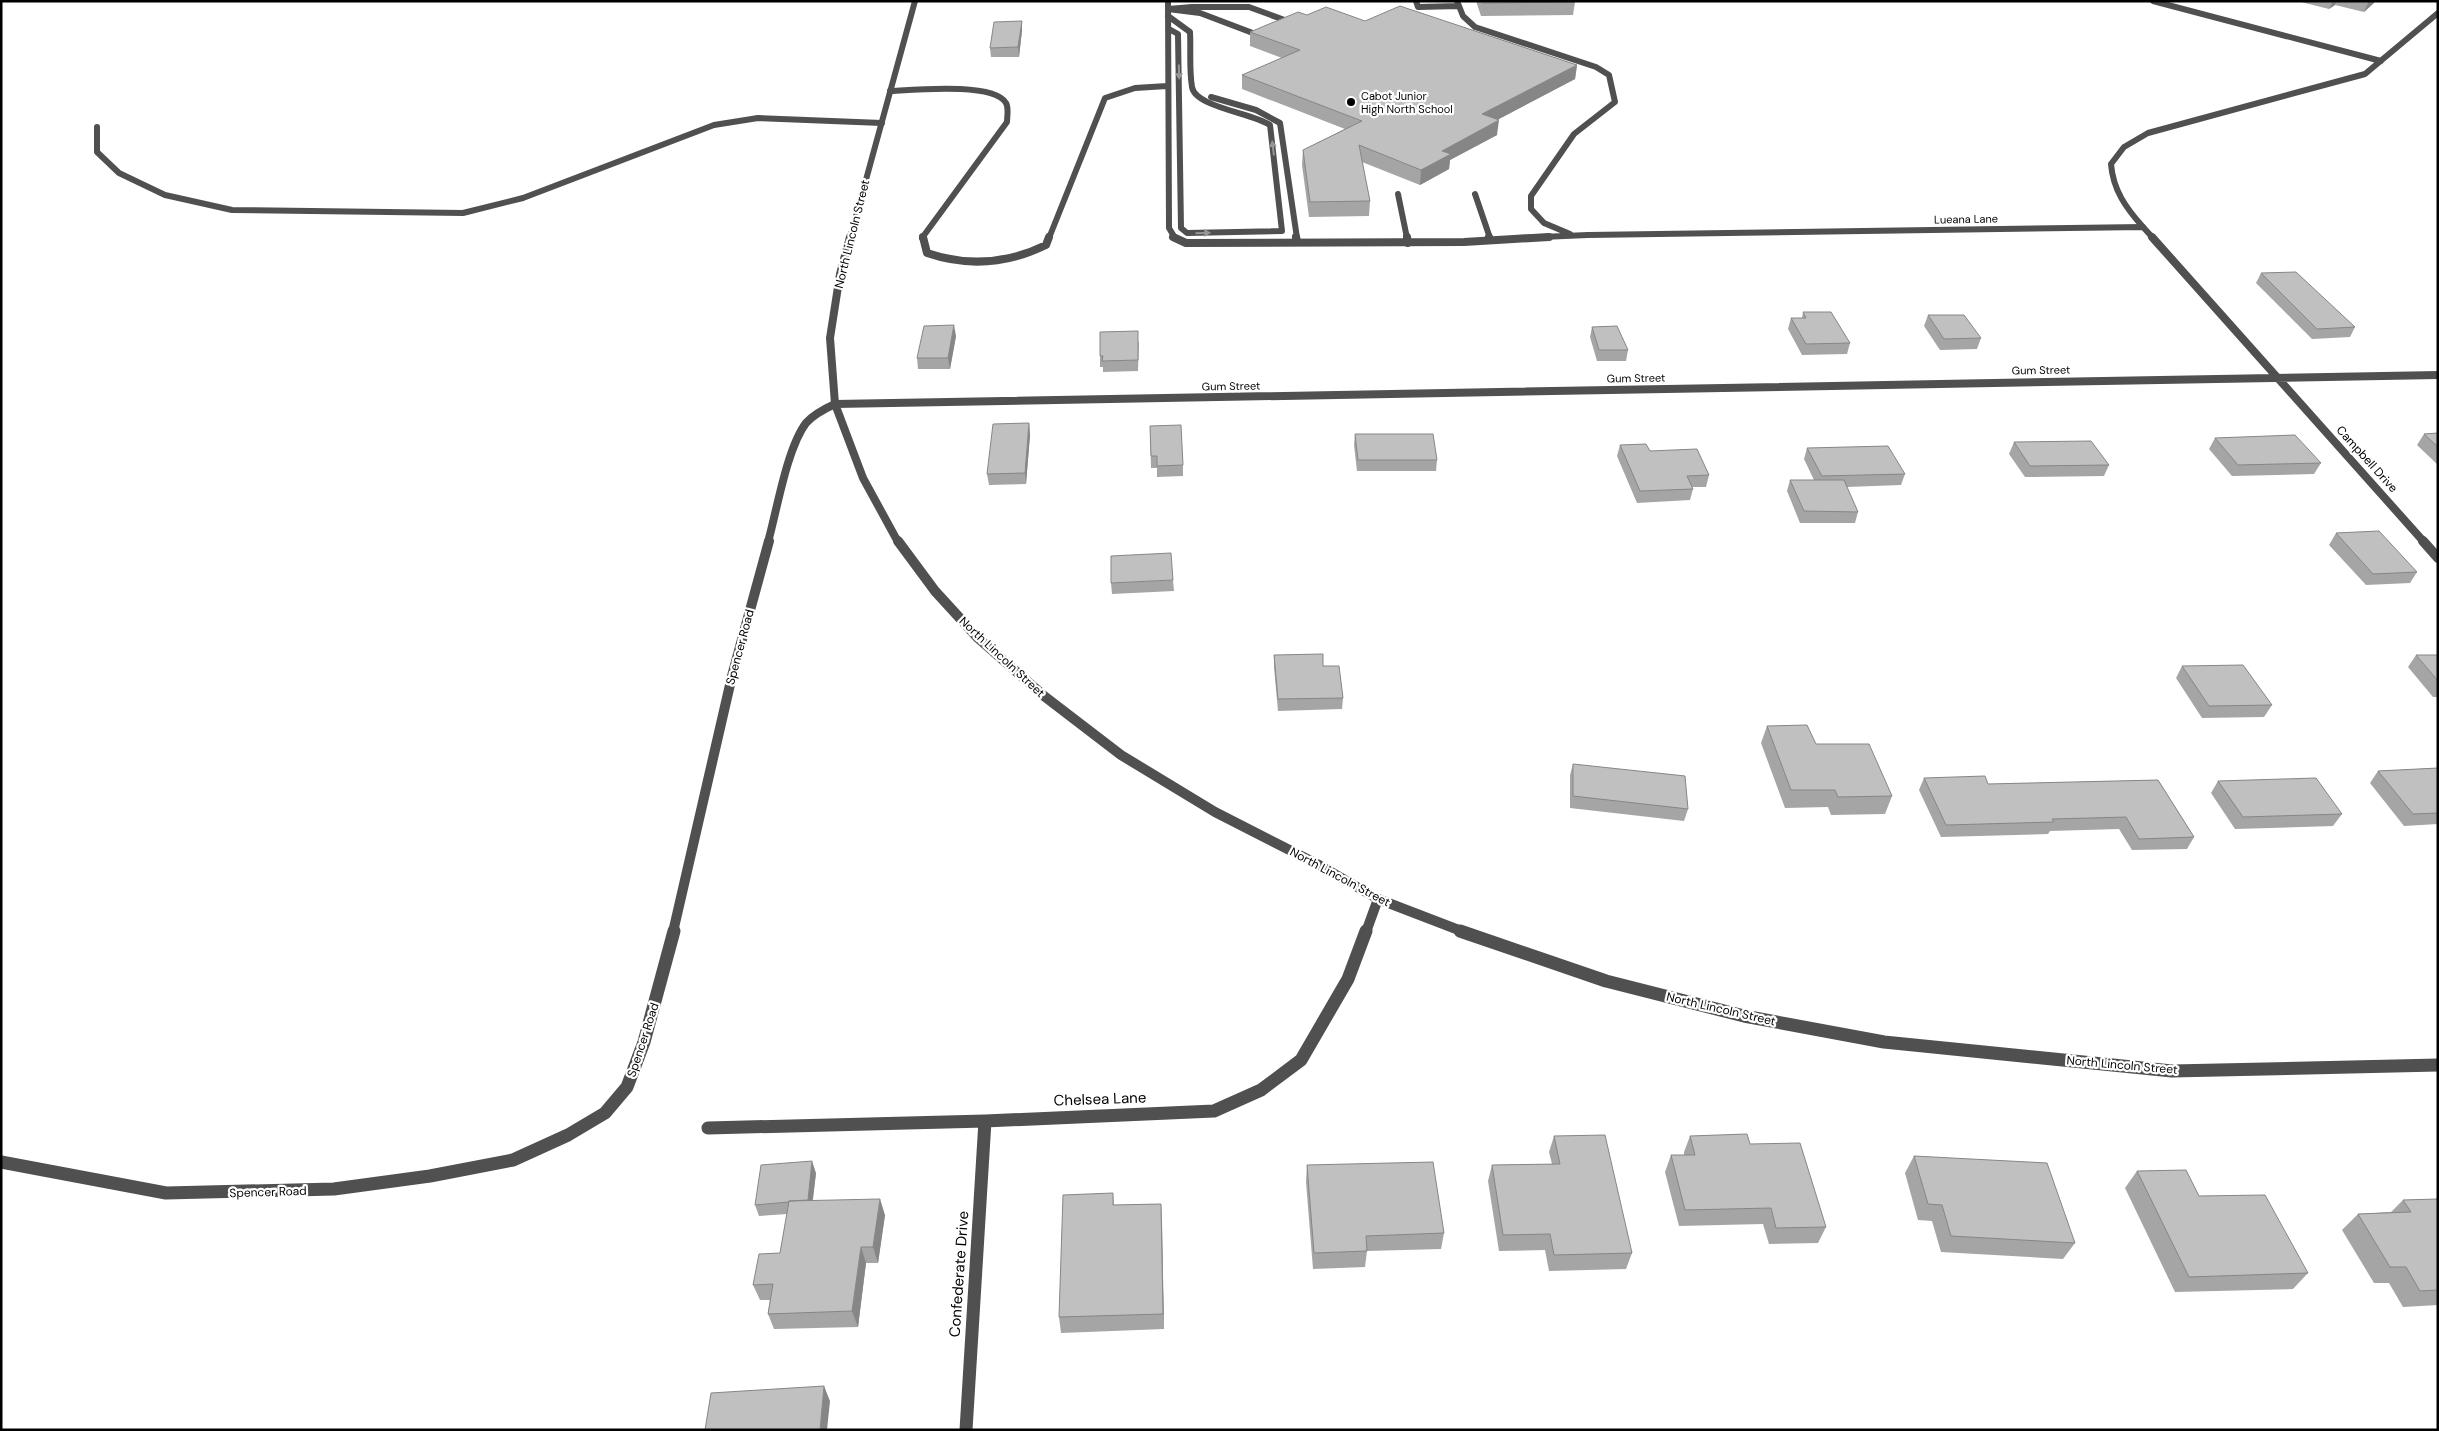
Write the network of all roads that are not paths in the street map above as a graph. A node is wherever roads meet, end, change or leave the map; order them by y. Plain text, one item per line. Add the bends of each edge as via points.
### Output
1 (915, 1) edge
2 (1416, 1) edge
3 (2153, 1) edge
4 (1458, 4) edge
5 (1168, 9) edge
6 (2438, 13) edge
7 (1169, 29) junction
8 (2381, 61) junction
9 (1167, 86) junction
10 (1192, 89) junction
11 (890, 91) junction
12 (882, 123) junction
13 (97, 128) dead end
14 (1398, 194) dead end
15 (1475, 194) dead end
16 (2143, 227) junction
17 (1588, 236) junction
18 (1490, 239) junction
19 (1298, 241) junction
20 (1408, 243) junction
21 (2438, 375) edge
22 (2277, 377) junction
23 (835, 404) junction
24 (2438, 558) edge
25 (1378, 899) junction
26 (2438, 1065) edge
27 (985, 1121) junction
28 (708, 1128) dead end
29 (1, 1162) edge
30 (966, 1430) edge

1 - 11 street, North Lincoln Street
2 - 4 street via 1418,7
3 - 8 street
4 - 17 street via 1463,16 1475,27 1596,67 1609,75 1615,102 1574,134 1531,196 1531,209 1544,223 1566,233
5 - 5 street via 1200,13 1258,35 1290,22 1249,7
5 - 7 street
5 - 10 street via 1190,32
6 - 8 street
7 - 9 street
7 -> 10 street via 1178,34 1181,228 1187,233 1282,232 1270,125 1256,116 1205,102
8 - 16 street via 2365,74 2148,133 2124,147 2111,164 2112,182 2128,210
9 - 11 street via 1142,86 1105,98 1046,245 1030,255 977,261 934,256 927,252 922,238 1007,122 1007,103 1002,97 986,91
9 - 19 street via 1170,228 1173,237 1186,243
10 - 19 street via 1280,122
11 - 12 street, North Lincoln Street
12 - 13 street via 758,118 714,125 523,198 463,213 232,210 165,195 119,174 97,152
12 - 23 street, North Lincoln Street via 840,274 830,338
14 - 20 street
15 - 18 street
16 - 17 street, Lueana Lane
16 - 22 street
17 - 18 street
18 - 20 street
19 - 20 street
21 - 22 street, Gum Street
22 - 23 street, Gum Street
22 - 24 street, Campbell Drive
23 - 25 street, North Lincoln Street via 863,478 898,543 935,591 978,638 1044,696 1121,755 1215,812
23 - 29 street, Spencer Road via 818,410 803,424 791,458 732,676 668,955 644,1042 627,1088 605,1113 568,1135 513,1160 430,1176 334,1189 166,1193
25 - 26 street, North Lincoln Street via 1490,942 1606,981 1744,1016 1884,1042 2172,1071
25 - 27 street, Chelsea Lane via 1348,980 1301,1060 1261,1090 1214,1111
27 - 28 street, Chelsea Lane
27 - 30 street, Confederate Drive

